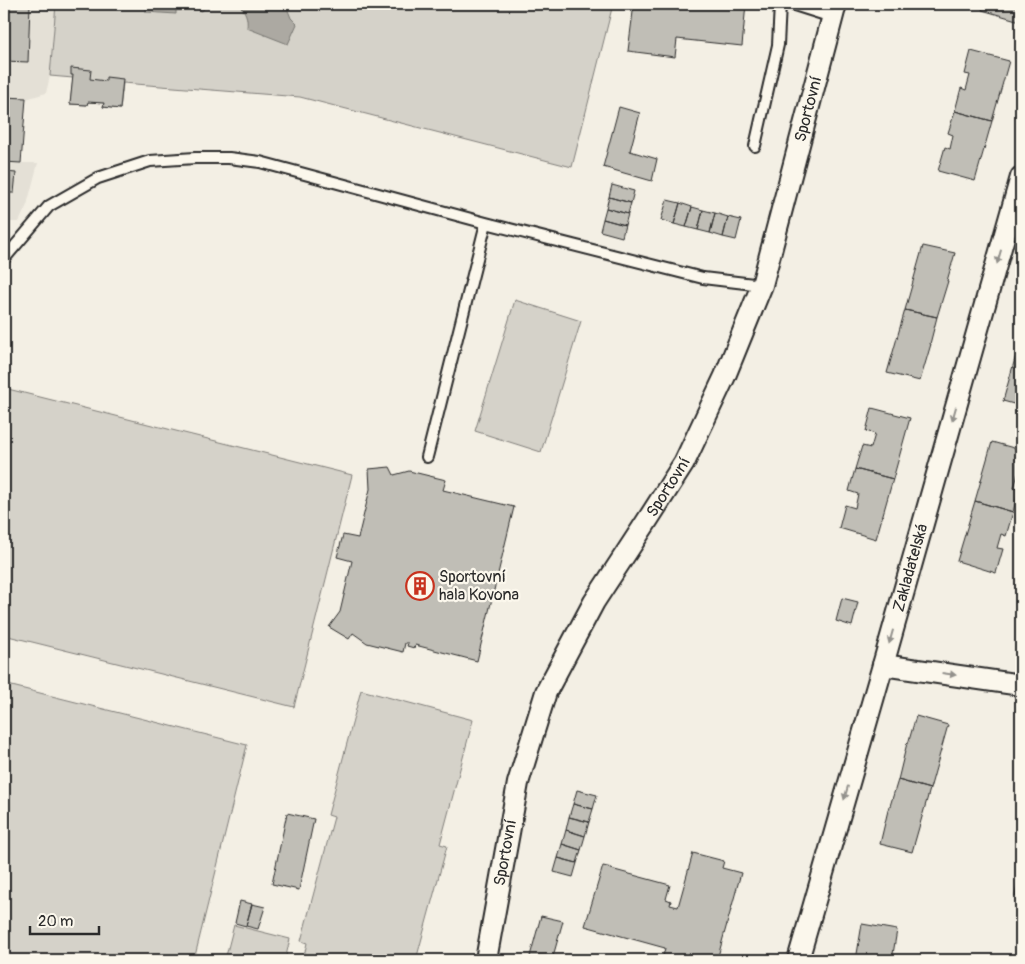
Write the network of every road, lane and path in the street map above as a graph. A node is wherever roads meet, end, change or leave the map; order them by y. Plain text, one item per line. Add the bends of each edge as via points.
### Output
1 (780, 4) edge
2 (791, 4) edge
3 (834, 11) edge
4 (755, 146) dead end
5 (1021, 177) edge
6 (486, 223) junction
7 (1014, 229) edge
8 (4, 259) edge
9 (762, 285) junction
10 (427, 457) dead end
11 (883, 665) junction
12 (1021, 685) edge
13 (486, 960) edge
14 (798, 960) edge

1 - 4 lane via 778,45
2 - 3 lane
3 - 9 street, Sportovní
5 - 7 street, Zakladatelská
6 - 8 lane via 260,162 229,158 150,161 98,178 49,206
6 - 9 lane via 703,278
6 - 10 lane
7 -> 11 street, Zakladatelská
9 - 13 street, Sportovní via 725,376 684,463 594,602 546,692 518,783
11 -> 12 street
11 -> 14 street, Zakladatelská

